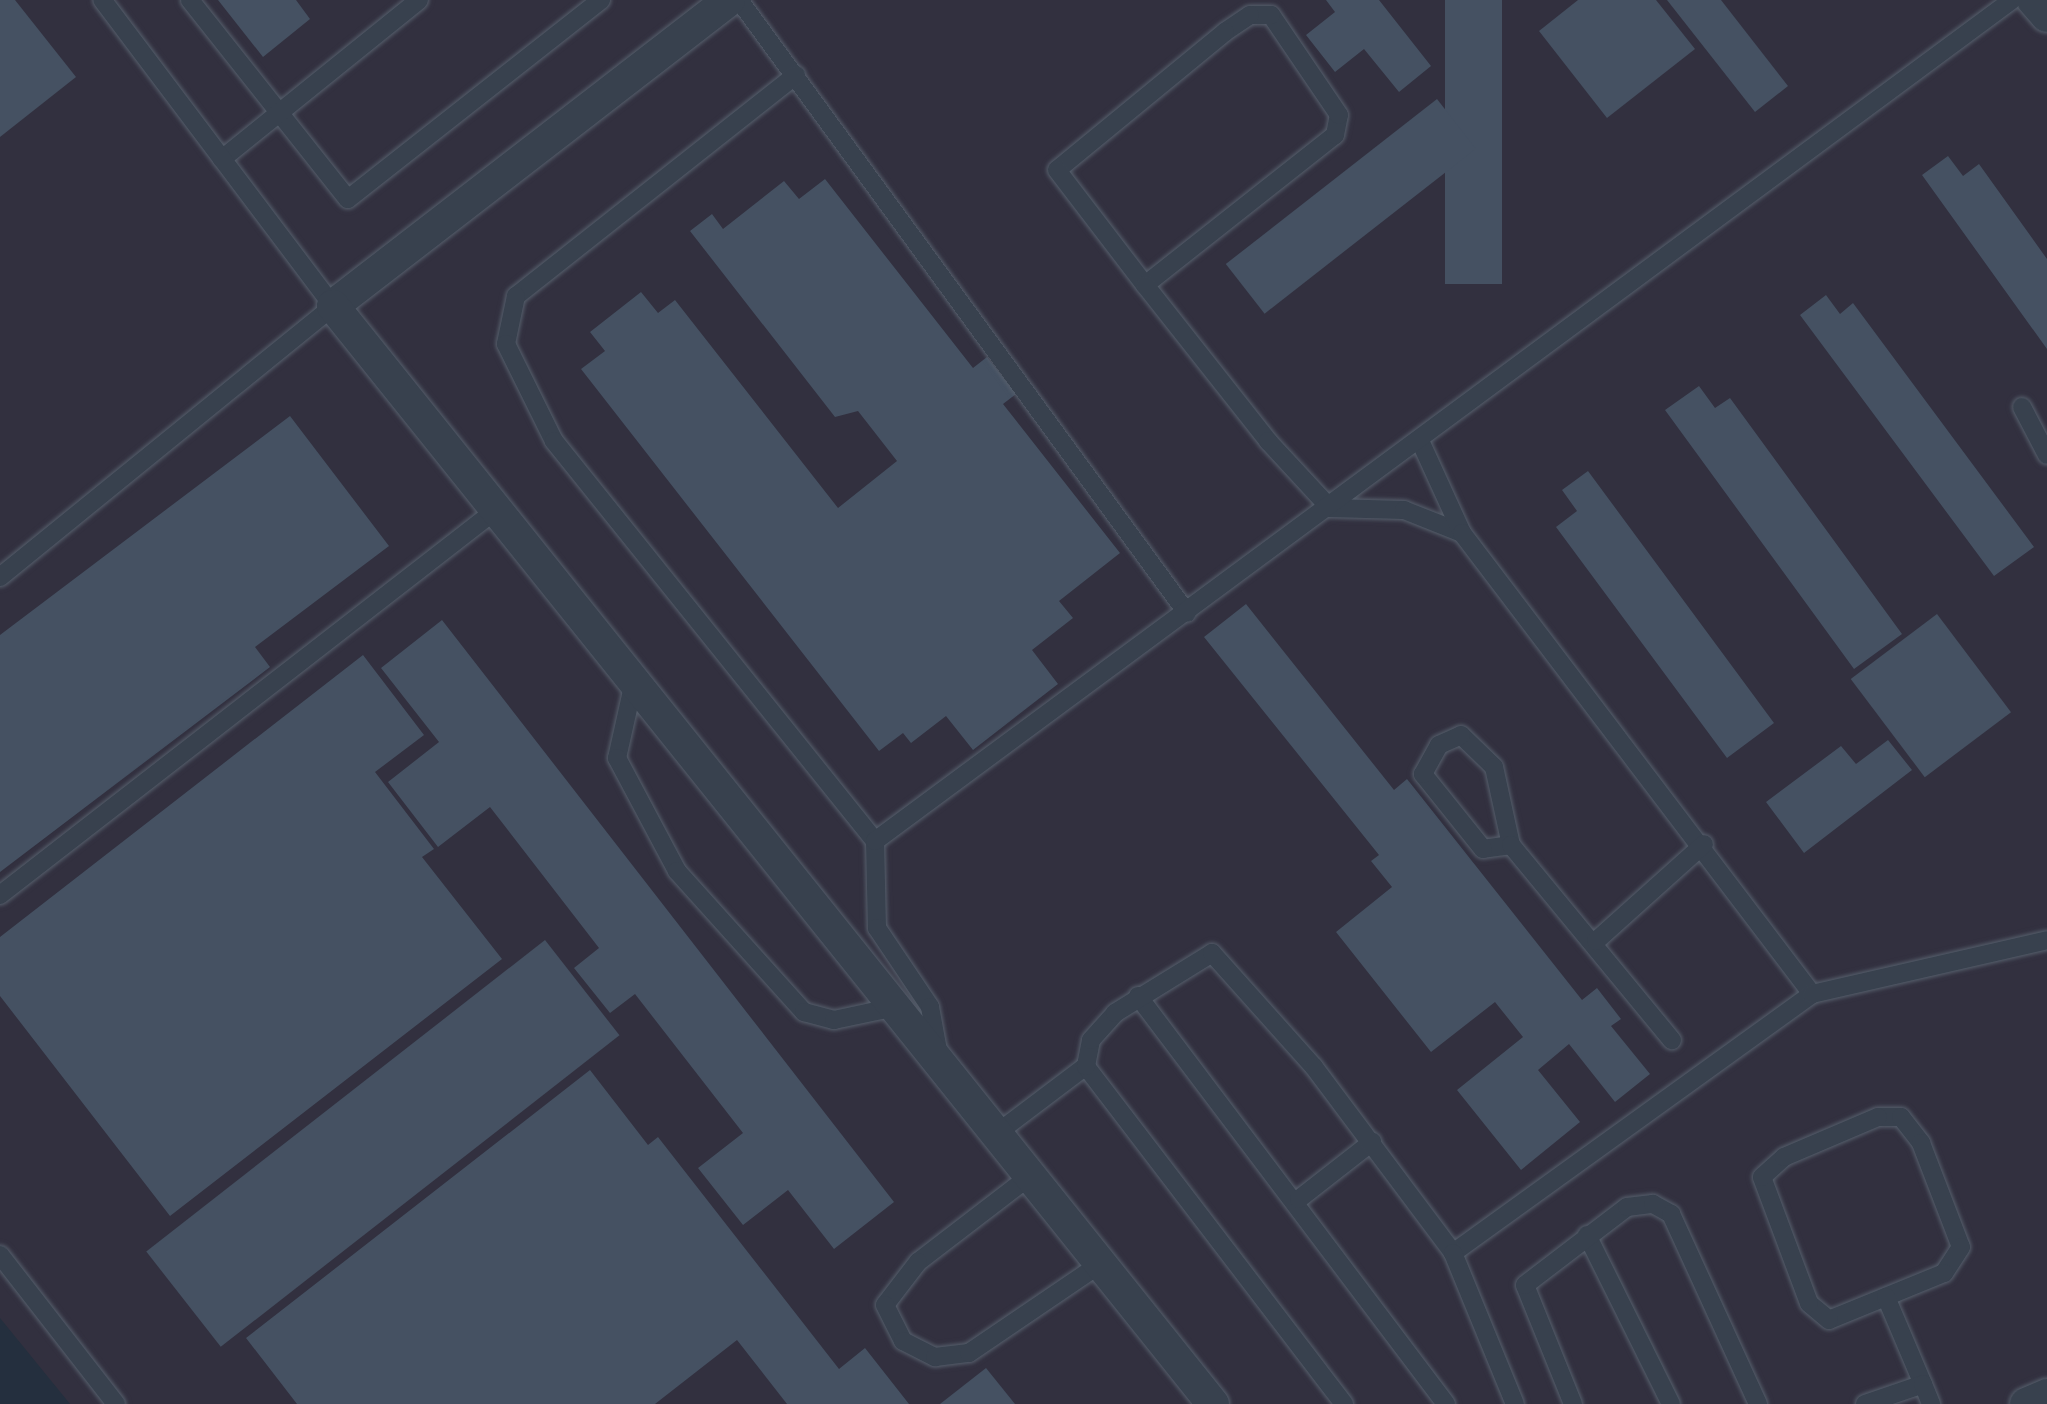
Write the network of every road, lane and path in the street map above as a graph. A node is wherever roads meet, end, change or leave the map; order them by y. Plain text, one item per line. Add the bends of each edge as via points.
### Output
1 (102, 0) edge
2 (190, 0) edge
3 (419, 0) edge
4 (601, 0) edge
5 (728, 0) edge
6 (738, 0) edge
7 (2012, 0) edge
8 (2034, 0) edge
9 (2047, 16) edge
10 (796, 75) junction
11 (277, 112) junction
12 (222, 158) junction
13 (1145, 285) junction
14 (333, 306) junction
15 (2022, 407) dead end
16 (1422, 444) junction
17 (2047, 455) edge
18 (1330, 508) junction
19 (496, 510) junction
20 (1462, 533) junction
21 (0, 577) edge
22 (1186, 613) junction
23 (634, 682) junction
24 (876, 842) junction
25 (1704, 844) junction
26 (1511, 845) junction
27 (0, 895) edge
28 (2047, 940) edge
29 (1596, 941) junction
30 (1812, 994) junction
31 (1138, 996) junction
32 (894, 1007) junction
33 (1672, 1040) dead end
34 (941, 1065) junction
35 (1086, 1066) junction
36 (996, 1134) junction
37 (1372, 1142) junction
38 (1030, 1176) junction
39 (1299, 1200) junction
40 (1587, 1235) junction
41 (1453, 1253) junction
42 (3, 1264) edge
43 (1100, 1264) junction
44 (1886, 1297) junction
45 (1922, 1384) junction
46 (116, 1404) edge
47 (1213, 1404) edge
48 (1344, 1404) edge
49 (1446, 1404) edge
50 (1514, 1404) edge
51 (1573, 1404) edge
52 (1672, 1404) edge
53 (1758, 1404) edge
54 (1865, 1404) edge
55 (1931, 1404) edge

1 - 12 lane
2 - 11 lane
3 - 11 lane
4 - 11 lane via 348,199
5 - 14 street
6 - 10 lane
7 - 16 lane
8 - 9 street
10 - 22 lane
10 - 24 lane via 516,296 506,344 554,441
11 - 12 lane
12 - 14 lane
13 - 13 lane via 1334,135 1339,114 1271,15 1250,15 1225,32 1056,170
13 - 18 lane
14 - 19 street
14 - 21 lane
15 - 17 lane
16 - 18 lane
16 - 20 lane
18 - 20 lane via 1404,510
18 - 22 lane
19 - 23 street
19 - 27 lane
20 - 25 lane
22 - 24 lane
23 - 32 street
23 - 32 lane via 617,758 677,871 804,1012 834,1020
24 - 34 lane via 877,928 930,1007
25 - 29 lane
25 - 30 lane
26 - 26 lane via 1482,848 1423,774 1439,745 1472,738 1494,767
26 - 29 lane
28 - 30 lane
29 - 33 lane
30 - 41 lane
31 - 35 lane via 1091,1040
31 - 37 lane via 1181,965 1223,957
31 - 39 lane
32 - 34 street
34 - 36 street
35 - 36 lane
35 - 48 lane
36 - 38 street
37 - 39 lane
37 - 41 lane
38 - 43 street
38 - 43 lane via 918,1262 885,1306 903,1340 935,1357 970,1352
39 - 49 lane
40 - 51 lane via 1525,1285 1527,1310
40 - 52 lane
40 - 53 lane via 1627,1207 1653,1204 1670,1214
41 - 50 lane
42 - 46 lane
43 - 47 street
44 - 44 lane via 1944,1273 1962,1247 1921,1143 1901,1117 1878,1117 1784,1157 1762,1177 1809,1303 1829,1320
44 - 45 lane
45 - 54 lane
45 - 55 lane

